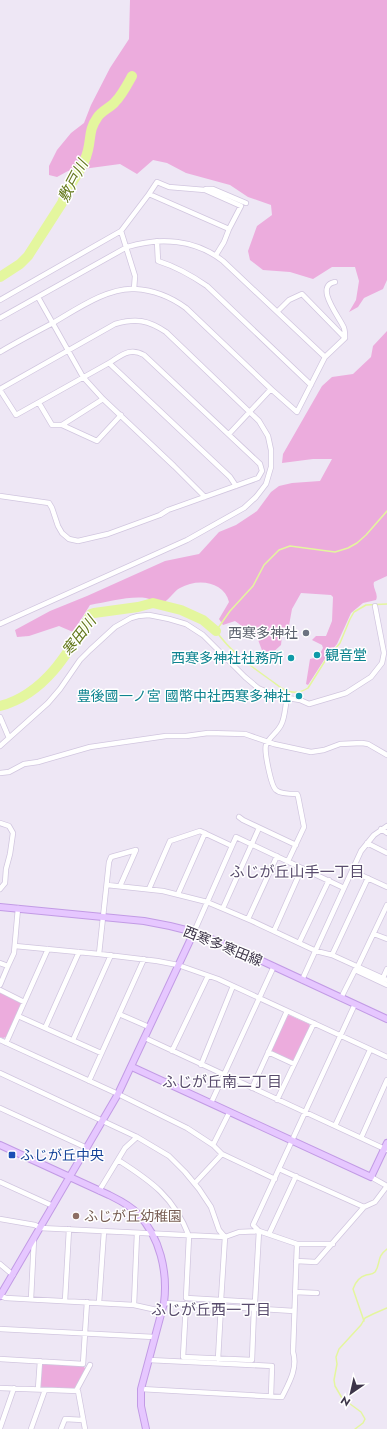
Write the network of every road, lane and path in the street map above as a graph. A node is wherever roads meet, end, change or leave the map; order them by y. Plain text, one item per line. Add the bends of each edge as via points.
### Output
1 (206, 190) junction
2 (149, 194) junction
3 (246, 202) dead end
4 (229, 229) junction
5 (121, 231) junction
6 (157, 241) junction
7 (127, 247) junction
8 (216, 255) junction
9 (335, 282) dead end
10 (134, 288) junction
11 (38, 297) junction
12 (0, 300) edge
13 (277, 312) junction
14 (0, 318) edge
15 (52, 323) junction
16 (345, 338) junction
17 (67, 350) junction
18 (0, 352) edge
19 (325, 357) junction
20 (109, 362) junction
21 (83, 377) junction
22 (311, 385) junction
23 (271, 389) junction
24 (0, 390) edge
25 (103, 400) junction
26 (39, 403) junction
27 (250, 411) junction
28 (121, 415) junction
29 (62, 425) junction
30 (229, 434) junction
31 (236, 486) junction
32 (0, 496) edge
33 (205, 497) junction
34 (375, 606) dead end
35 (0, 624) edge
36 (287, 698) junction
37 (0, 717) edge
38 (9, 738) junction
39 (268, 742) junction
40 (0, 746) edge
41 (387, 755) edge
42 (0, 773) edge
43 (240, 817) dead end
44 (0, 823) edge
45 (387, 826) edge
46 (259, 828) junction
47 (381, 829) junction
48 (387, 833) edge
49 (205, 834) junction
50 (367, 843) junction
51 (252, 844) junction
52 (296, 845) junction
53 (232, 846) junction
54 (387, 853) edge
55 (277, 856) junction
56 (288, 861) junction
57 (302, 868) junction
58 (352, 871) junction
59 (368, 878) junction
60 (329, 880) junction
61 (107, 885) junction
62 (120, 886) junction
63 (387, 887) edge
64 (344, 888) junction
65 (0, 889) edge
66 (148, 889) junction
67 (178, 894) junction
68 (207, 902) junction
69 (387, 905) edge
70 (0, 907) edge
71 (18, 908) junction
72 (222, 908) junction
73 (103, 918) junction
74 (248, 919) junction
75 (274, 931) junction
76 (194, 932) junction
77 (374, 934) junction
78 (387, 939) edge
79 (299, 943) junction
80 (15, 946) junction
81 (48, 949) junction
82 (316, 951) junction
83 (79, 952) junction
84 (100, 954) junction
85 (332, 955) junction
86 (111, 956) junction
87 (144, 959) junction
88 (0, 963) edge
89 (178, 965) junction
90 (8, 966) junction
91 (274, 966) junction
92 (358, 966) junction
93 (387, 969) edge
94 (208, 976) junction
95 (385, 979) edge
96 (302, 980) junction
97 (0, 985) edge
98 (387, 985) edge
99 (233, 986) junction
100 (0, 990) edge
101 (259, 998) junction
102 (341, 998) junction
103 (24, 1002) junction
104 (355, 1004) junction
105 (287, 1011) junction
106 (119, 1014) junction
107 (18, 1016) junction
108 (387, 1019) edge
109 (314, 1024) junction
110 (149, 1027) junction
111 (45, 1028) junction
112 (340, 1036) junction
113 (145, 1038) junction
114 (0, 1040) edge
115 (73, 1040) junction
116 (6, 1043) junction
117 (370, 1050) junction
118 (172, 1051) junction
119 (268, 1052) junction
120 (101, 1053) junction
121 (387, 1058) edge
122 (294, 1064) junction
123 (202, 1065) junction
124 (132, 1067) junction
125 (0, 1073) edge
126 (224, 1075) junction
127 (387, 1080) edge
128 (88, 1081) junction
129 (252, 1088) junction
130 (118, 1094) junction
131 (277, 1100) junction
132 (211, 1104) junction
133 (0, 1108) edge
134 (229, 1113) junction
135 (305, 1113) junction
136 (103, 1121) junction
137 (335, 1126) junction
138 (137, 1137) junction
139 (361, 1138) junction
140 (292, 1141) junction
141 (0, 1145) edge
142 (213, 1145) junction
143 (386, 1147) edge
144 (87, 1148) junction
145 (222, 1154) junction
146 (118, 1160) junction
147 (279, 1169) junction
148 (296, 1176) junction
149 (371, 1177) junction
150 (70, 1178) junction
151 (275, 1179) junction
152 (0, 1182) edge
153 (195, 1183) junction
154 (387, 1186) edge
155 (99, 1191) junction
156 (53, 1206) junction
157 (364, 1208) junction
158 (0, 1219) edge
159 (40, 1228) junction
160 (69, 1229) junction
161 (104, 1231) junction
162 (259, 1231) junction
163 (137, 1233) junction
164 (152, 1234) junction
165 (269, 1234) junction
166 (189, 1236) junction
167 (225, 1237) junction
168 (34, 1238) junction
169 (297, 1244) junction
170 (333, 1244) junction
171 (296, 1261) junction
172 (0, 1264) edge
173 (13, 1275) junction
174 (295, 1292) junction
175 (317, 1292) dead end
176 (0, 1296) edge
177 (31, 1299) junction
178 (221, 1300) junction
179 (64, 1301) junction
180 (87, 1302) junction
181 (99, 1303) junction
182 (164, 1303) junction
183 (186, 1304) junction
184 (134, 1305) junction
185 (221, 1306) junction
186 (254, 1308) junction
187 (160, 1311) junction
188 (294, 1311) junction
189 (0, 1329) edge
190 (85, 1334) junction
191 (154, 1337) junction
192 (0, 1359) edge
193 (218, 1359) junction
194 (149, 1360) junction
195 (40, 1361) junction
196 (90, 1364) dead end
197 (0, 1388) edge
198 (14, 1388) junction
199 (38, 1389) junction
200 (141, 1389) junction
201 (45, 1390) junction
202 (76, 1391) junction
203 (271, 1396) junction
204 (83, 1420) junction
205 (0, 1428) edge
206 (31, 1429) edge
207 (61, 1429) edge
208 (85, 1429) edge
209 (146, 1429) edge

1 - 2 street via 169,187 157,182
1 - 3 street via 213,189
1 - 4 street via 241,206
2 - 4 street
2 - 5 street
4 - 8 street
5 - 7 street
5 - 12 street
6 - 7 street
6 - 8 street via 186,243
6 - 22 street via 158,261 191,275 207,286
7 - 10 street via 135,276
7 - 11 street
8 - 13 street
9 - 16 street via 329,285 326,296 344,328
10 - 15 street via 109,293
10 - 23 street via 162,294 186,308
11 - 14 street
11 - 15 street
13 - 16 street via 288,300 302,294
13 - 19 street
15 - 17 street
15 - 18 street
16 - 19 street
17 - 21 street
17 - 24 street
17 - 27 street via 115,324 134,320 152,324 166,332
19 - 22 street
20 - 21 street
20 - 30 street via 131,351 144,355
20 - 31 street via 230,477
21 - 25 street
21 - 26 street
22 - 23 street via 297,412
23 - 27 street
24 - 26 street via 16,415
25 - 28 street
25 - 29 street
26 - 29 street via 52,425
27 - 30 street
27 - 35 street via 268,436 272,457 266,484 250,503 180,543
28 - 29 street via 97,441
28 - 33 street
30 - 31 street via 260,464 262,471 258,478
31 - 33 street
32 - 33 street via 49,503 62,533 69,539 78,541 108,534
34 - 36 street via 384,653 382,663 375,673 346,693 320,702 309,704
36 - 38 street via 258,688 190,626 176,620 149,615 138,616 115,627 90,650 52,699
36 - 39 street via 282,724
37 - 38 street
38 - 40 street
39 - 41 street via 311,752 340,744 362,743
39 - 42 street via 241,733 160,737 83,748
39 - 52 street via 265,747 273,786 278,791 298,796 304,827
43 - 46 street
44 - 65 street via 9,826 13,834 5,883
45 - 47 street
46 - 51 street
46 - 52 street
47 - 48 street
47 - 50 street
49 - 53 street
49 - 66 street via 200,831 170,841
49 - 67 street
50 - 54 street
50 - 58 street
51 - 53 street via 236,837
51 - 55 street
51 - 72 street
52 - 56 street
53 - 68 street
55 - 56 street
55 - 74 street
56 - 57 street
57 - 60 street
57 - 75 street
58 - 59 street
58 - 64 street
59 - 63 street
59 - 85 street
60 - 64 street
60 - 79 street
61 - 62 street
61 - 62 street via 111,857 136,850
61 - 73 street
62 - 66 street
64 - 82 street
66 - 67 street
67 - 68 street
68 - 72 street
68 - 76 street
69 - 77 street
70 - 71 street, 西寒多寒田線
71 - 73 street, 西寒多寒田線
71 - 80 street
72 - 74 street
73 - 76 street, 西寒多寒田線 via 151,922
73 - 84 street
74 - 75 street
75 - 79 street
76 - 89 street
76 - 91 street, 西寒多寒田線
77 - 78 street
77 - 92 street
79 - 82 street
80 - 81 street
80 - 90 street
81 - 83 street
81 - 103 street
82 - 85 street
82 - 96 street
83 - 84 street
83 - 111 street
84 - 86 street
85 - 92 street
86 - 87 street
86 - 115 street
87 - 89 street
87 - 106 street
88 - 90 street
89 - 94 street
89 - 110 street
90 - 97 street
91 - 96 street, 西寒多寒田線
91 - 101 street
92 - 95 street
93 - 95 street
94 - 99 street
94 - 118 street
96 - 102 street, 西寒多寒田線
98 - 102 street via 355,970
99 - 101 street
99 - 123 street
100 - 103 street
101 - 105 street
101 - 126 street
102 - 104 street, 西寒多寒田線
103 - 107 street
104 - 108 street, 西寒多寒田線
104 - 112 street
105 - 109 street
105 - 119 street
106 - 110 street
106 - 120 street
107 - 111 street
107 - 116 street
109 - 112 street
109 - 122 street
110 - 113 street
111 - 115 street
112 - 117 street
112 - 135 street
113 - 118 street
113 - 124 street
114 - 116 street
115 - 120 street
116 - 128 street
117 - 121 street
117 - 137 street
118 - 123 street
119 - 122 street
119 - 129 street
120 - 128 street
122 - 131 street
123 - 126 street
124 - 130 street
124 - 132 street
125 - 136 street
126 - 129 street
126 - 132 street
127 - 139 street
128 - 130 street
129 - 131 street
130 - 136 street
130 - 142 street via 187,1128
131 - 135 street
132 - 134 street
133 - 144 street
134 - 140 street
134 - 142 street
135 - 137 street
135 - 140 street
136 - 138 street
136 - 144 street
137 - 139 street
138 - 146 street via 125,1148
138 - 153 street via 169,1156
139 - 143 street
140 - 147 street
140 - 149 street
141 - 150 street
142 - 145 street
143 - 149 street
144 - 150 street
145 - 151 street
145 - 153 street
146 - 155 street
146 - 166 street via 166,1196
147 - 148 street
147 - 151 street
148 - 157 street
148 - 165 street
149 - 154 street
150 - 155 street
150 - 156 street
151 - 162 street via 253,1225
152 - 156 street
153 - 167 street
154 - 157 street via 375,1202
155 - 164 street via 126,1204 138,1214
156 - 159 street
157 - 170 street
158 - 159 street
159 - 160 street
159 - 168 street
160 - 161 street
160 - 179 street
161 - 163 street
161 - 181 street
162 - 165 street
162 - 167 street via 239,1232
162 - 178 street via 255,1302
163 - 164 street
163 - 184 street
164 - 166 street
164 - 182 street via 164,1268
165 - 169 street
166 - 167 street
166 - 178 street via 186,1298
167 - 178 street
168 - 173 street
168 - 177 street
169 - 170 street
169 - 171 street
170 - 171 street via 316,1262
171 - 174 street
172 - 173 street
173 - 176 street
174 - 175 street
174 - 188 street
176 - 177 street
177 - 179 street
179 - 180 street
180 - 181 street
180 - 190 street
181 - 184 street
182 - 183 street
182 - 187 street
183 - 185 street
183 - 193 street via 183,1357
184 - 187 street
185 - 186 street
185 - 193 street
186 - 188 street
186 - 193 street via 252,1360
187 - 191 street
188 - 203 street via 292,1352 295,1361 291,1380 282,1397
189 - 190 street
190 - 191 street
190 - 195 street via 83,1364
191 - 194 street
192 - 195 street
194 - 200 street
194 - 203 street via 272,1366
195 - 199 street
196 - 202 street
197 - 198 street
198 - 199 street
198 - 205 street
199 - 201 street
200 - 203 street
200 - 209 street via 141,1406
201 - 202 street
201 - 206 street
202 - 204 street
204 - 207 street via 64,1419
204 - 208 street

